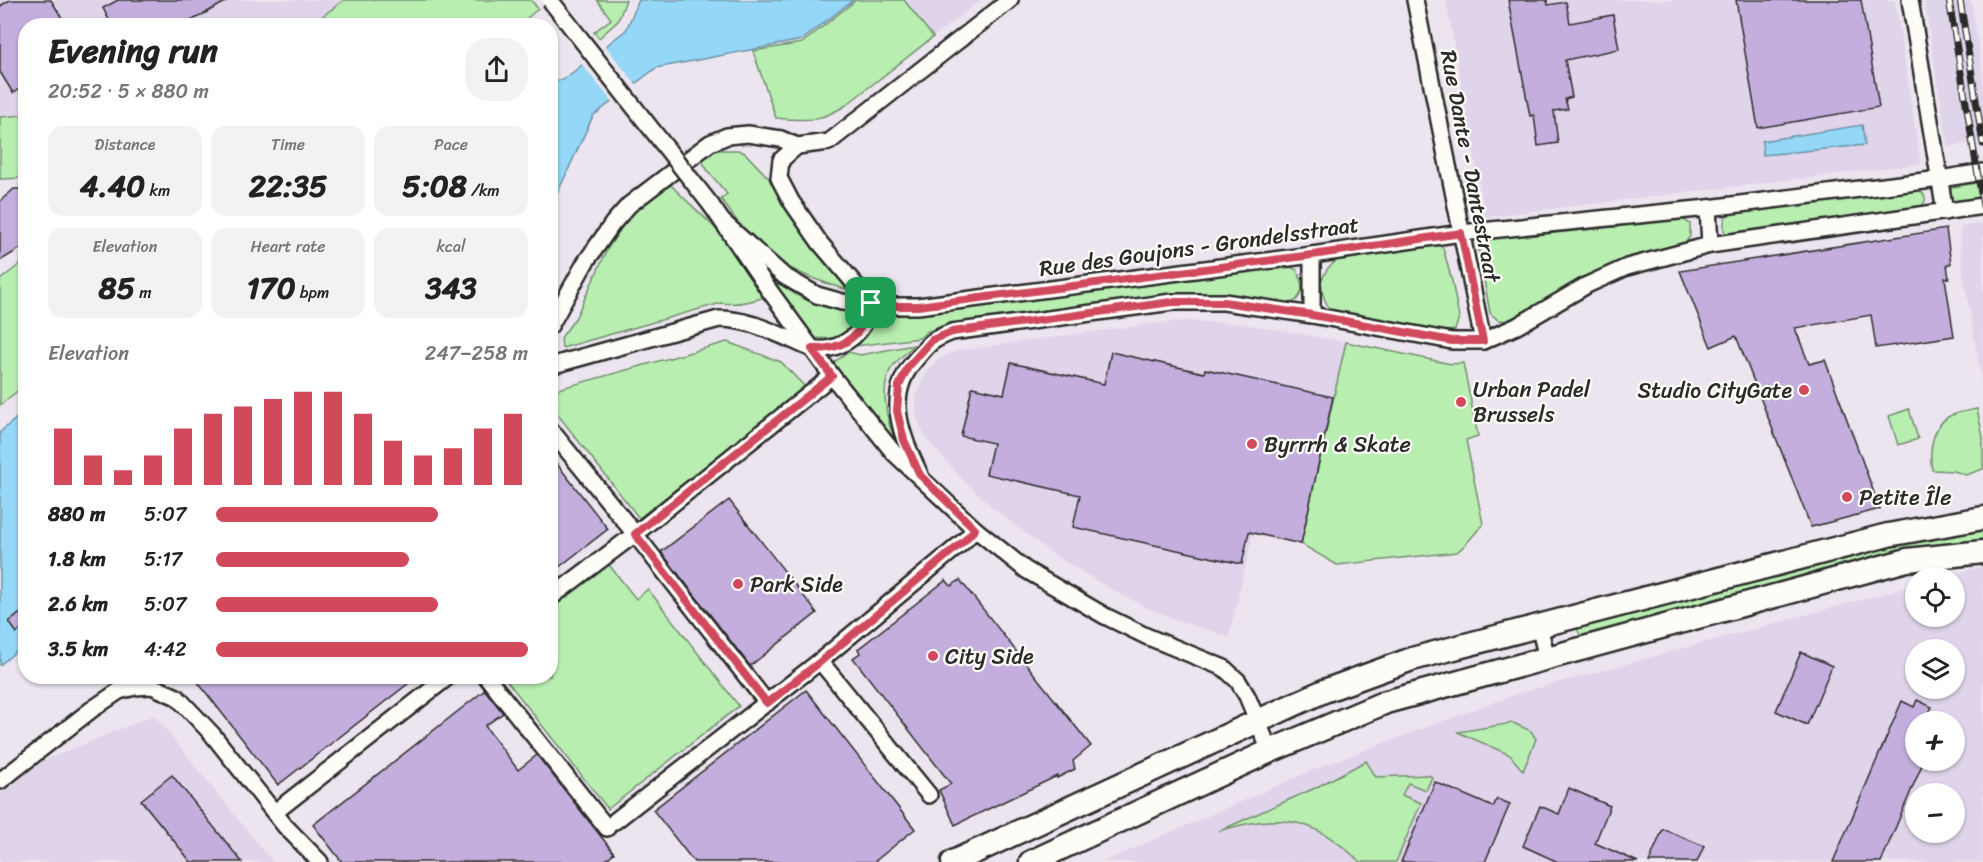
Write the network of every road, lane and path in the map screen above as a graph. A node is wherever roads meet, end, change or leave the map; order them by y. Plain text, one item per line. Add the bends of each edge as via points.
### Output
1 (550, 0) edge
2 (1010, 0) edge
3 (1415, 0) edge
4 (1910, 0) edge
5 (796, 146) junction
6 (1983, 172) edge
7 (1940, 179) junction
8 (1983, 206) edge
9 (1708, 208) junction
10 (1945, 212) junction
11 (722, 221) junction
12 (1461, 233) junction
13 (1710, 245) junction
14 (1312, 255) junction
15 (871, 303) junction
16 (558, 312) edge
17 (1312, 315) junction
18 (1483, 341) junction
19 (812, 349) junction
20 (558, 364) edge
21 (832, 376) junction
22 (558, 439) edge
23 (920, 475) junction
24 (1983, 518) edge
25 (975, 529) junction
26 (635, 534) junction
27 (1983, 552) edge
28 (558, 592) edge
29 (1539, 626) junction
30 (1547, 657) junction
31 (820, 662) junction
32 (144, 684) edge
33 (158, 684) edge
34 (438, 684) edge
35 (493, 684) edge
36 (767, 703) junction
37 (1257, 721) junction
38 (1270, 751) junction
39 (0, 782) edge
40 (929, 795) dead end
41 (275, 812) junction
42 (285, 826) junction
43 (306, 862) edge
44 (320, 862) edge
45 (953, 862) edge
46 (1031, 862) edge

1 - 11 street, bridge
2 - 5 street via 829,142
3 - 12 street, Rue Dante - Dantestraat
4 - 7 street
5 - 15 street via 781,160 779,178 820,243
5 - 16 street via 781,139 748,134 727,136 710,144 629,206 613,223
6 - 7 street, Rue des Goujons - Grondelsstraat
7 - 9 street, Rue des Goujons - Grondelsstraat
7 - 10 street
8 - 10 street
9 - 12 street, Rue des Goujons - Grondelsstraat
9 - 13 street
10 - 13 street
11 - 15 street, Rue des Goujons - Grondelsstraat via 784,276 817,295 842,302
11 - 19 street
12 - 14 street, Rue des Goujons - Grondelsstraat
12 - 18 street, Rue Dante - Dantestraat
13 - 18 street via 1627,267
14 - 15 street, Rue des Goujons - Grondelsstraat via 918,306
14 - 17 street
15 - 19 street via 864,325 856,334 841,345
17 - 18 street via 1452,341
17 - 23 street via 1224,302 1172,302 952,332 932,340 908,367 899,386 897,411 904,440
19 - 20 street via 760,326 719,319
19 - 21 street
21 - 23 street via 894,453
21 - 26 street
22 - 26 street
23 - 25 street
24 - 29 main road via 1888,535
25 - 31 street
25 - 37 street via 1026,570 1105,616 1224,668 1238,681
26 - 28 street
26 - 36 street
27 - 30 main road via 1907,560
29 - 30 street
29 - 37 main road via 1412,658
30 - 38 main road via 1386,702
31 - 36 street
31 - 40 street
32 - 39 street via 119,690
33 - 41 street via 177,697 212,734
34 - 41 street
35 - 36 street via 611,824
37 - 38 street
37 - 45 main road
38 - 46 main road
41 - 42 street
42 - 43 street
42 - 44 street

